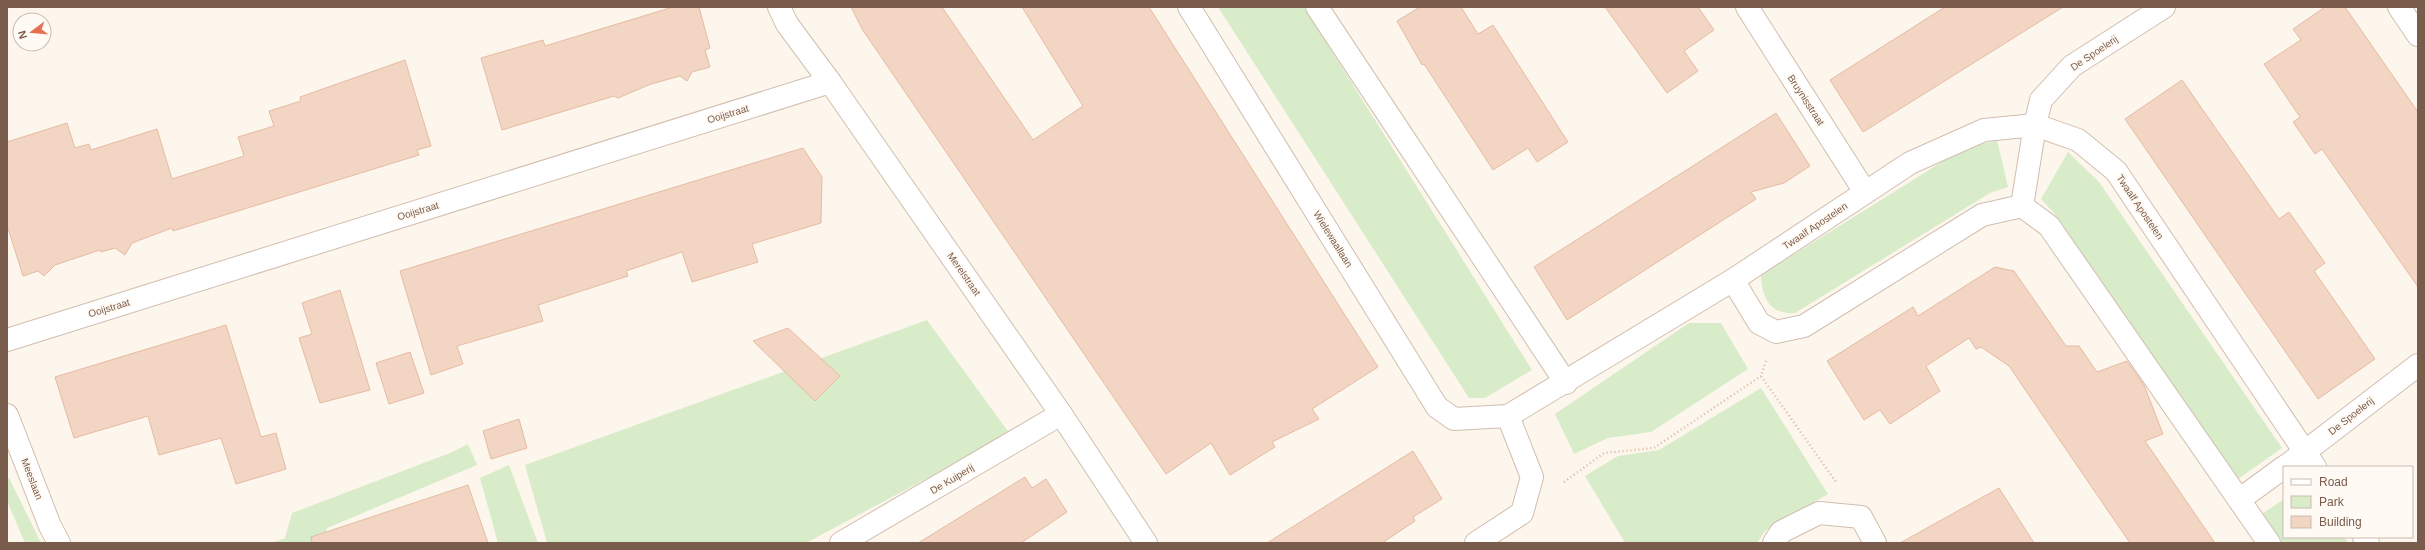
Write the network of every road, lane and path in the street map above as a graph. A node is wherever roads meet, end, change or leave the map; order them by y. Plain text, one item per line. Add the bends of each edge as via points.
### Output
1 (779, 7) edge
2 (1189, 7) edge
3 (1317, 7) edge
4 (1747, 7) edge
5 (2164, 7) edge
6 (2399, 7) edge
7 (2418, 35) edge
8 (830, 82) junction
9 (2035, 125) junction
10 (1865, 192) junction
11 (2022, 206) junction
12 (1733, 280) junction
13 (1776, 332) junction
14 (7, 340) edge
15 (2418, 365) edge
16 (1761, 376) junction
17 (1566, 383) junction
18 (7, 414) edge
19 (1062, 414) junction
20 (1508, 416) junction
21 (2310, 460) edge
22 (2288, 466) edge
23 (2283, 468) edge
24 (2239, 500) junction
25 (1522, 513) junction
26 (1861, 517) junction
27 (59, 543) edge
28 (841, 543) edge
29 (1146, 543) edge
30 (1476, 543) edge
31 (1774, 543) edge
32 (1875, 543) edge
33 (2269, 543) edge

1 - 8 street, Merelstraat via 787,24
2 - 20 street, Wielewaallaan via 1437,407 1454,419
3 - 17 street
4 - 10 street, Bruynisstraat
5 - 9 street, De Spoelerij via 2072,66 2041,100
6 - 7 street
8 - 14 street, Ooijstraat
8 - 19 street, Merelstraat
9 - 10 street, Twaalf Apostelen via 1984,130 1910,163
9 - 11 street, De Spoelerij
9 - 21 street, Twaalf Apostelen via 2078,140 2116,171
10 - 12 street, Twaalf Apostelen
11 - 13 street via 1982,215 1804,326
11 - 24 street via 2049,226
12 - 13 street via 1759,323
12 - 17 street, Twaalf Apostelen
13 - 16 path
15 - 21 street, De Spoelerij
16 - 25 path via 1654,448 1604,453
16 - 26 path
17 - 20 street, Twaalf Apostelen
18 - 27 street, Meeslaan
19 - 28 street, De Kuiperij
19 - 29 street, Merelstraat
20 - 25 street via 1532,477
21 - 22 street, De Spoelerij
23 - 24 street, De Spoelerij
24 - 33 street
25 - 30 street
26 - 31 street via 1819,513 1781,532
26 - 32 street

